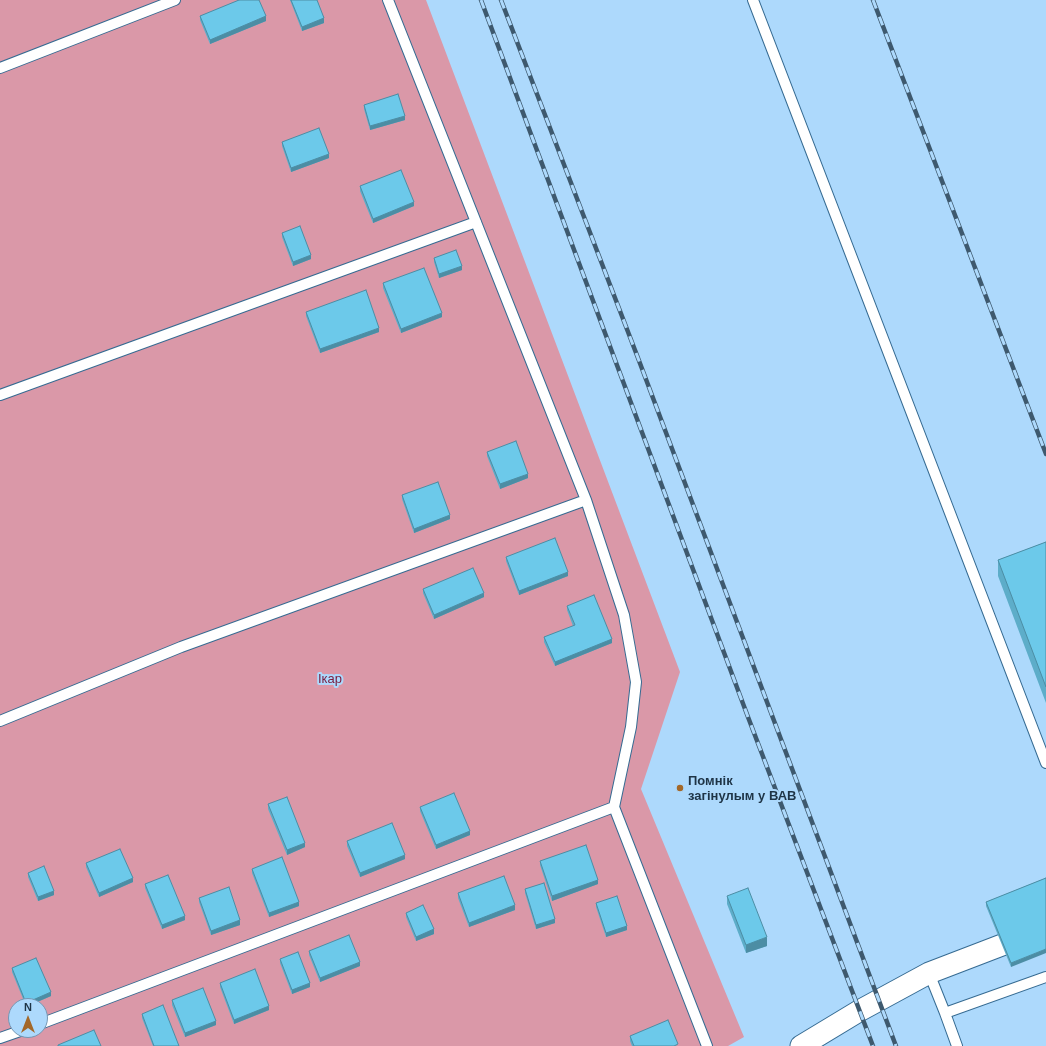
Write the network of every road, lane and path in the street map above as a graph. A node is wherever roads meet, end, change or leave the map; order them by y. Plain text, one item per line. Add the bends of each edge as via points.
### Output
1 (176, 0) edge
2 (388, 0) edge
3 (754, 0) edge
4 (0, 68) edge
5 (476, 222) junction
6 (0, 395) edge
7 (586, 500) junction
8 (0, 722) edge
9 (1046, 763) edge
10 (614, 807) junction
11 (1002, 945) edge
12 (929, 973) junction
13 (1046, 977) edge
14 (945, 1013) junction
15 (48, 1021) edge
16 (813, 1043) edge
17 (707, 1046) edge
18 (957, 1046) edge

1 - 4 lane
2 - 5 lane
3 - 9 lane
5 - 6 lane
5 - 7 lane
7 - 8 lane via 181,647
7 - 10 lane via 624,615 636,682 631,727
10 - 15 lane
10 - 17 lane
11 - 12 street
12 - 14 lane
12 - 16 street via 859,1011
13 - 14 lane
14 - 18 lane

